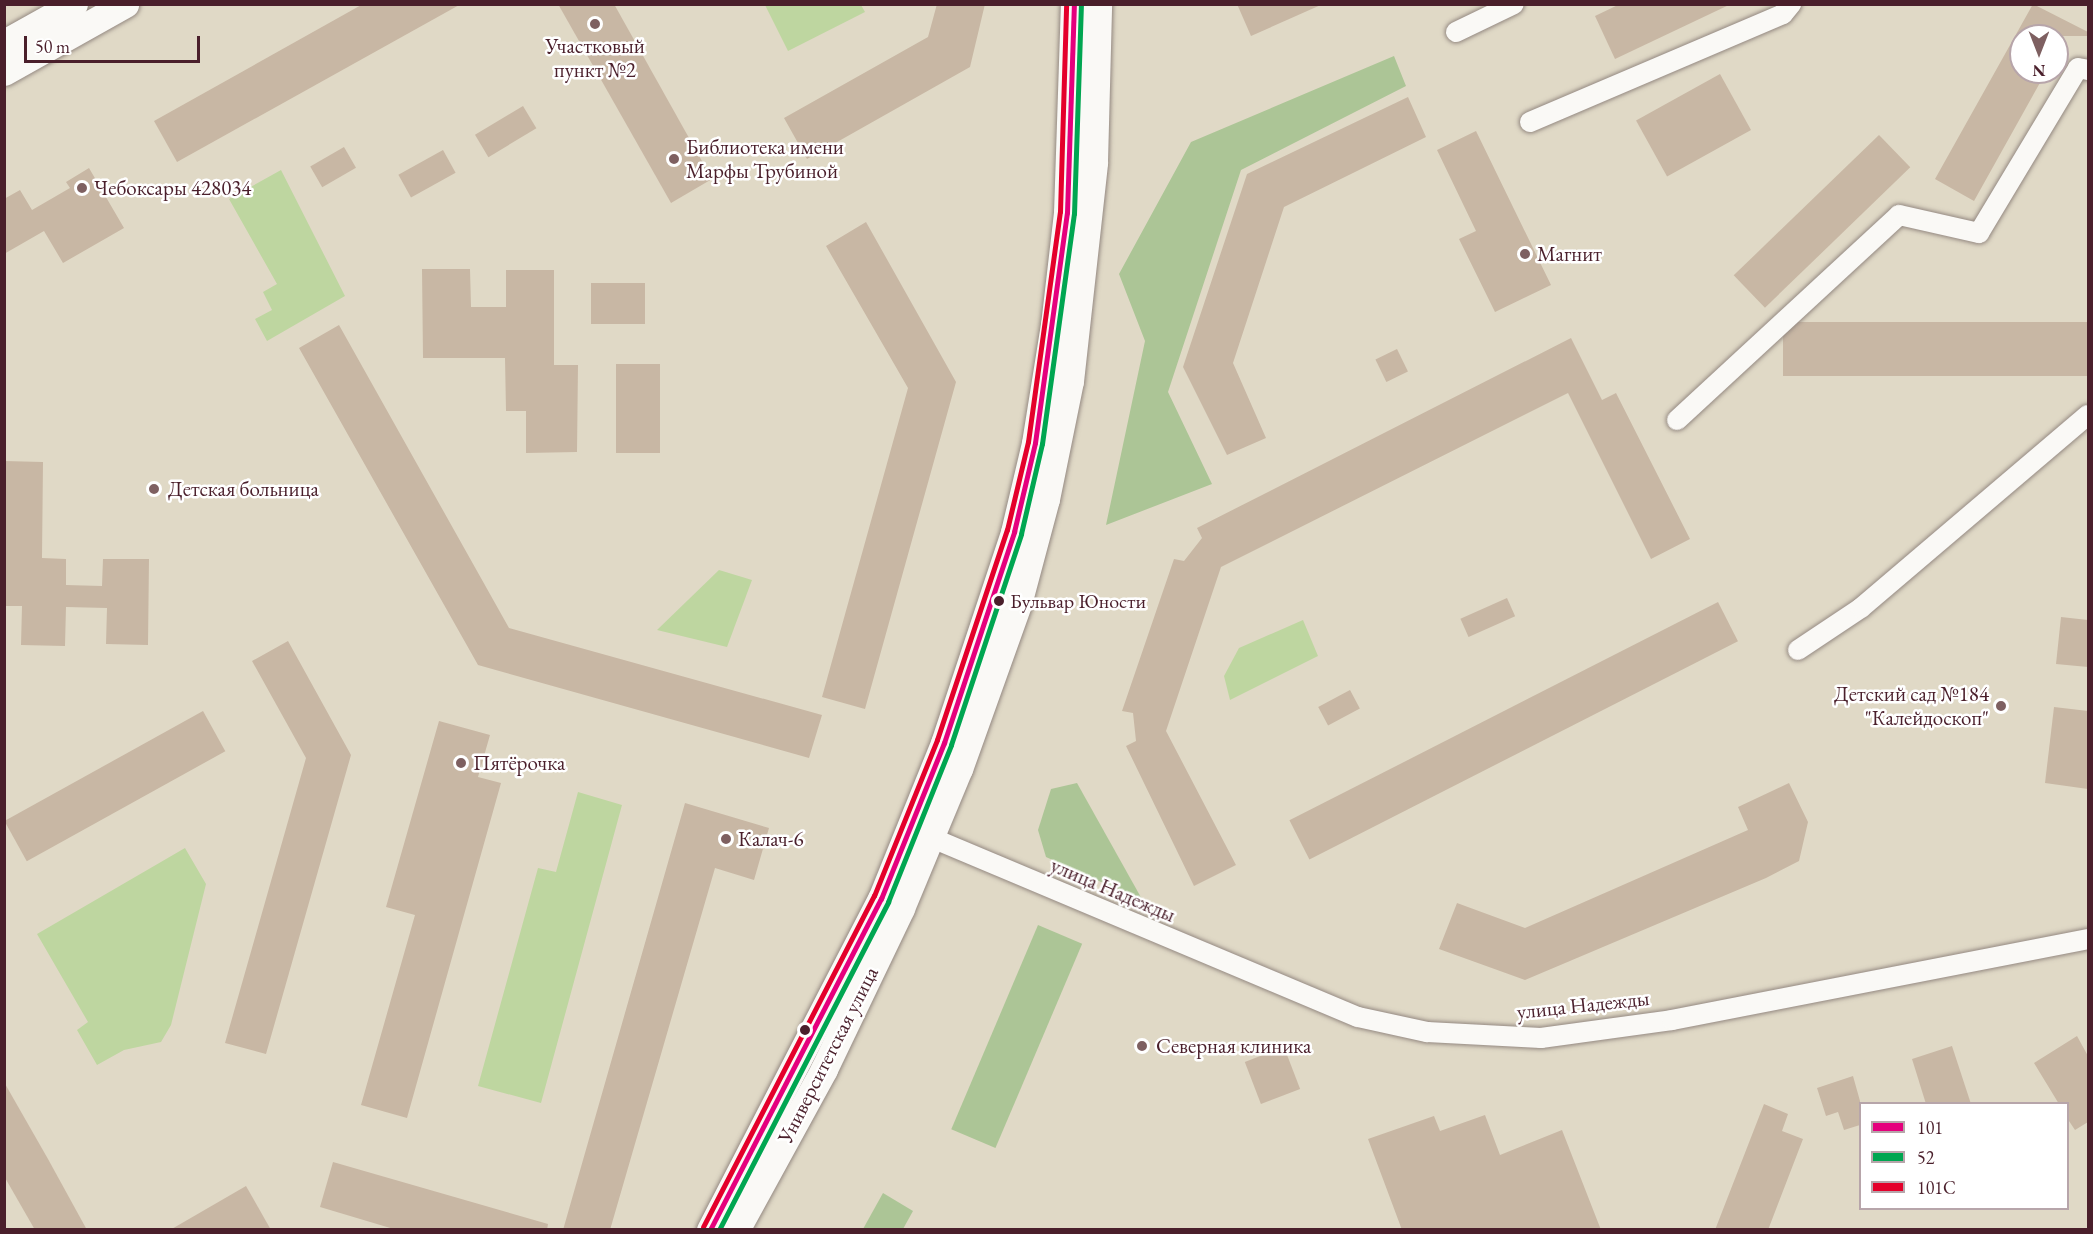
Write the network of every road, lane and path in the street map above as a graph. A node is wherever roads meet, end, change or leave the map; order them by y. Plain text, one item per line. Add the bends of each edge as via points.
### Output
1 (74, 4) edge
2 (125, 4) edge
3 (1074, 4) edge
4 (1098, 4) edge
5 (1514, 4) edge
6 (1791, 4) edge
7 (1455, 32) dead end
8 (48, 33) junction
9 (4, 43) edge
10 (1085, 64) junction
11 (2088, 70) edge
12 (4, 72) edge
13 (1530, 122) dead end
14 (2088, 415) edge
15 (1677, 420) dead end
16 (1798, 650) dead end
17 (920, 834) junction
18 (2088, 939) edge
19 (710, 1230) edge
20 (736, 1230) edge

1 - 8 main road
2 - 8 main road
3 - 10 main road, Университетская улица
4 - 10 main road, Университетская улица
5 - 7 street
6 - 13 street via 1783,14
8 - 9 main road
8 - 12 main road
10 - 17 main road, Университетская улица via 1071,381 1046,499 1018,604
11 - 15 street via 2078,68 1979,232 1899,215
14 - 16 street via 1861,608
17 - 18 street, улица Надежды via 1358,1017 1427,1032 1495,1037 1565,1035 1671,1020
17 - 19 main road, Университетская улица via 881,899
17 - 20 main road, Университетская улица via 824,1069

